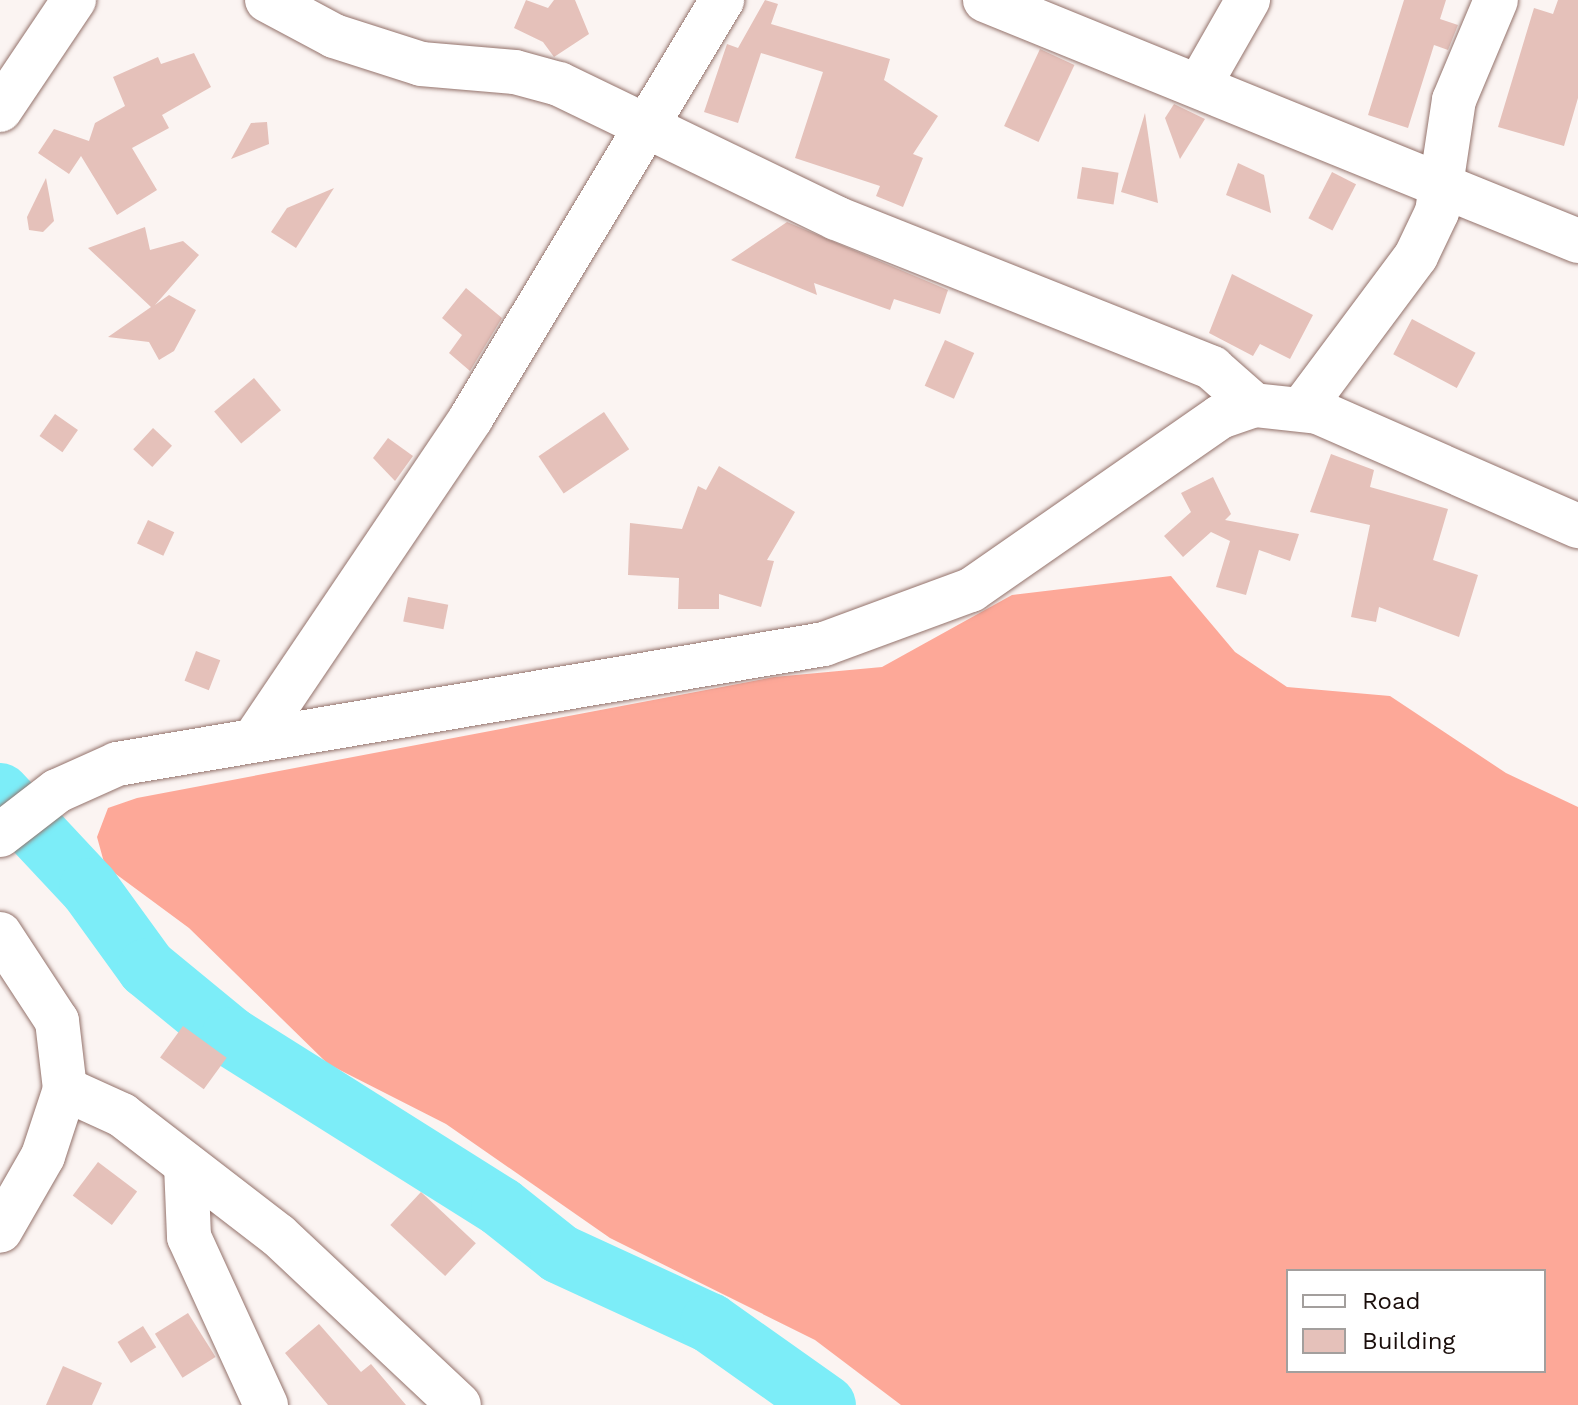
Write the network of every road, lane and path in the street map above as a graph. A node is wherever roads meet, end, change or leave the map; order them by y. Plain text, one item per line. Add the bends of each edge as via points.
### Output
1 (74, 0) edge
2 (267, 0) edge
3 (722, 0) edge
4 (985, 0) edge
5 (1248, 0) edge
6 (1496, 0) edge
7 (1200, 84) junction
8 (0, 110) edge
9 (647, 125) junction
10 (1441, 183) junction
11 (1578, 241) edge
12 (1254, 405) junction
13 (1302, 409) junction
14 (1578, 526) edge
15 (254, 740) junction
16 (0, 835) edge
17 (0, 934) edge
18 (65, 1089) junction
19 (186, 1165) junction
20 (0, 1231) edge
21 (266, 1405) edge
22 (459, 1405) edge

1 - 8 street
2 - 9 street via 334,36 421,64 530,76
3 - 9 street
4 - 7 street
5 - 7 street
6 - 10 street via 1454,100
7 - 10 street
9 - 12 street via 836,218 1212,368
9 - 15 street via 471,418
10 - 11 street
10 - 13 street via 1416,256
12 - 13 street
12 - 15 street via 1220,417 971,590 824,644
13 - 14 street
15 - 16 street via 117,764 57,791
17 - 18 street via 57,1021
18 - 19 street via 122,1115
18 - 20 street via 43,1156
19 - 21 street via 189,1237
19 - 22 street via 278,1235

